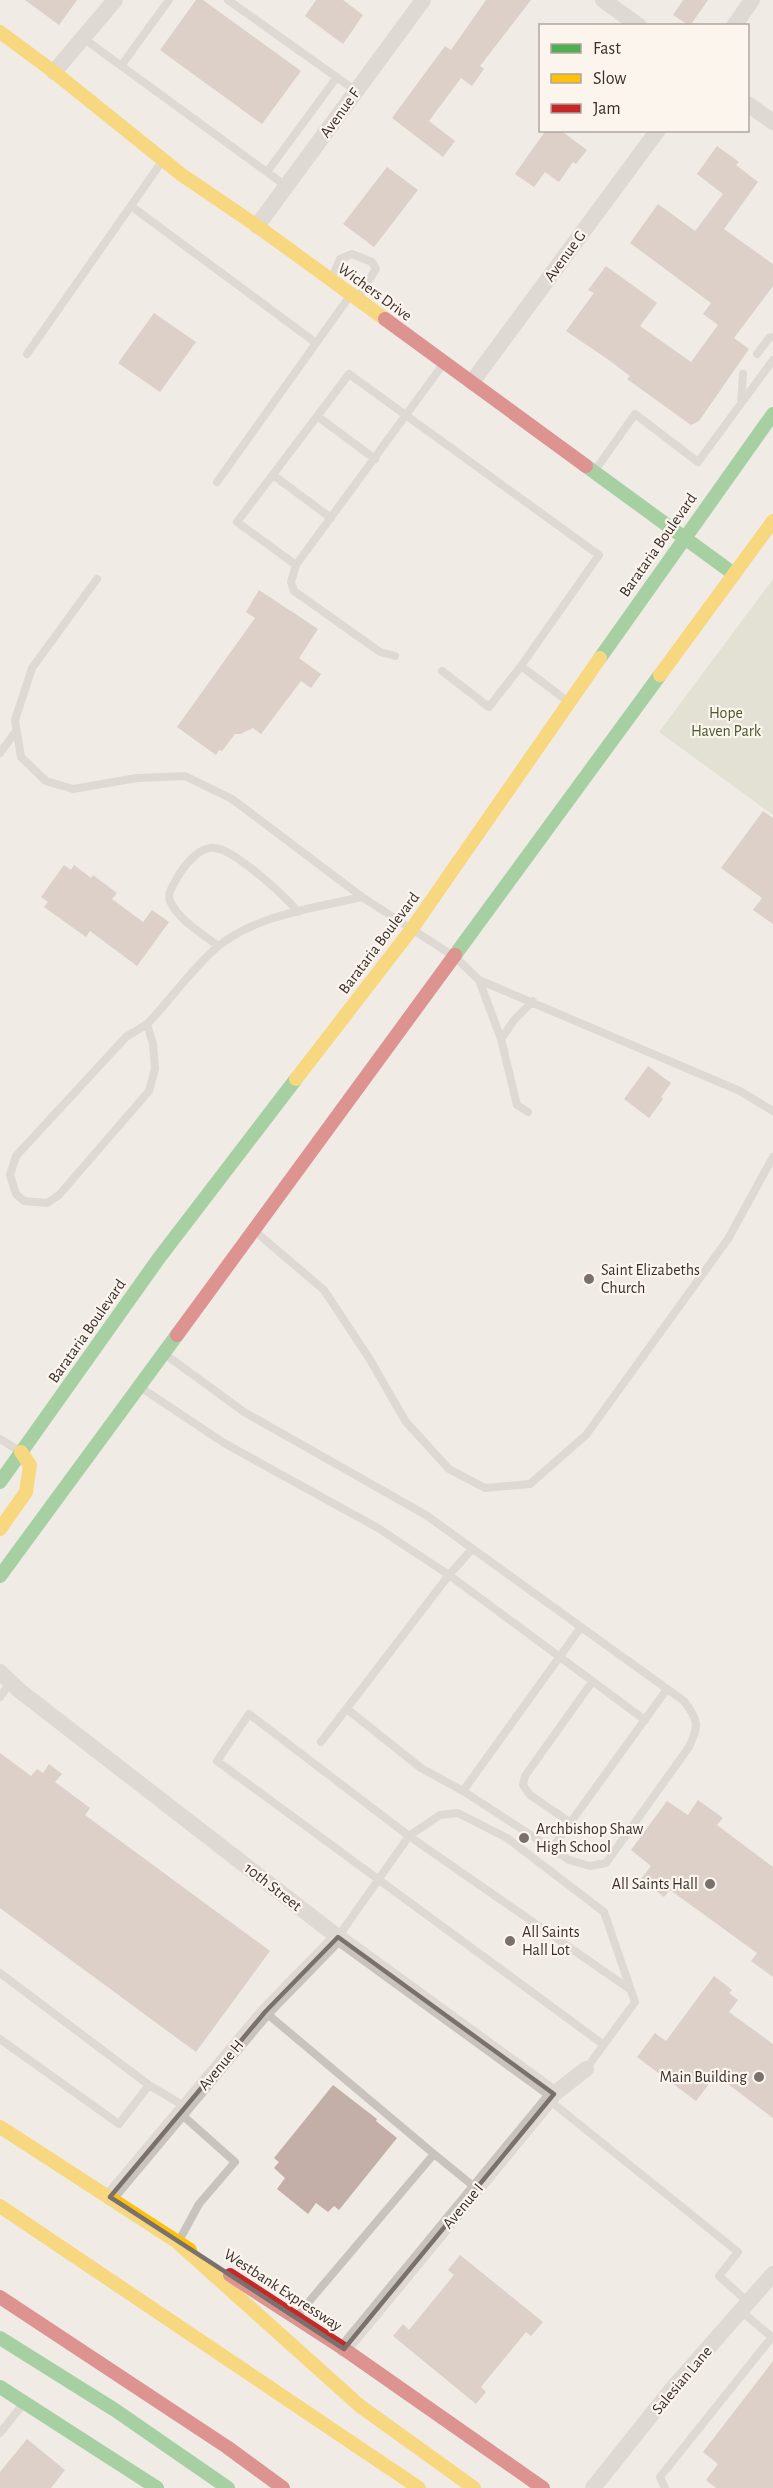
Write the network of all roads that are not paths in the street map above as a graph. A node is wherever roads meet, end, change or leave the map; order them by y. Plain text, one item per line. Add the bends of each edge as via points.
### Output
1 (115, 0) edge
2 (169, 0) edge
3 (228, 0) edge
4 (423, 0) edge
5 (603, 0) edge
6 (752, 0) edge
7 (636, 24) edge
8 (735, 24) edge
9 (0, 32) edge
10 (83, 38) junction
11 (121, 66) junction
12 (54, 72) junction
13 (337, 77) junction
14 (356, 91) junction
15 (749, 105) edge
16 (773, 123) edge
17 (657, 132) edge
18 (163, 160) junction
19 (267, 172) junction
20 (286, 186) junction
21 (131, 206) junction
22 (256, 226) junction
23 (330, 280) junction
24 (354, 297) junction
25 (773, 337) edge
26 (316, 343) junction
27 (27, 354) dead end
28 (757, 354) dead end
29 (773, 360) edge
30 (444, 362) junction
31 (743, 374) dead end
32 (472, 382) junction
33 (741, 404) junction
34 (773, 414) edge
35 (317, 416) junction
36 (406, 417) junction
37 (375, 459) junction
38 (594, 472) junction
39 (273, 475) junction
40 (217, 482) dead end
41 (331, 518) junction
42 (773, 521) edge
43 (683, 537) junction
44 (296, 565) junction
45 (734, 574) junction
46 (97, 579) dead end
47 (395, 656) dead end
48 (521, 666) junction
49 (442, 671) dead end
50 (569, 702) junction
51 (16, 731) junction
52 (0, 753) edge
53 (362, 897) junction
54 (297, 912) junction
55 (411, 930) junction
56 (218, 946) junction
57 (455, 957) junction
58 (479, 980) junction
59 (533, 1001) junction
60 (147, 1024) junction
61 (501, 1039) junction
62 (773, 1110) edge
63 (528, 1112) dead end
64 (773, 1157) edge
65 (254, 1231) junction
66 (164, 1353) junction
67 (140, 1387) junction
68 (0, 1439) edge
69 (21, 1452) junction
70 (0, 1482) edge
71 (0, 1529) edge
72 (472, 1549) junction
73 (449, 1575) junction
74 (0, 1576) edge
75 (581, 1627) junction
76 (560, 1658) junction
77 (5, 1677) edge
78 (592, 1682) junction
79 (667, 1689) junction
80 (0, 1697) edge
81 (346, 1709) junction
82 (645, 1720) junction
83 (321, 1742) dead end
84 (463, 1791) junction
85 (570, 1823) junction
86 (409, 1836) junction
87 (552, 1848) junction
88 (378, 1880) junction
89 (338, 1937) junction
90 (0, 1973) edge
91 (631, 1990) junction
92 (264, 2013) junction
93 (0, 2039) edge
94 (604, 2045) junction
95 (586, 2069) joint
96 (149, 2085) junction
97 (551, 2097) junction
98 (183, 2110) junction
99 (0, 2127) edge
100 (434, 2154) junction
101 (477, 2189) junction
102 (110, 2197) junction
103 (0, 2206) edge
104 (177, 2242) junction
105 (773, 2274) edge
106 (0, 2297) edge
107 (745, 2307) junction
108 (296, 2317) junction
109 (0, 2338) edge
110 (772, 2338) edge
111 (344, 2349) junction
112 (0, 2387) edge
113 (24, 2403) junction
114 (0, 2433) edge
115 (157, 2488) edge
116 (228, 2488) edge
117 (283, 2488) edge
118 (419, 2488) edge
119 (474, 2488) edge
120 (543, 2488) edge
121 (593, 2488) edge
122 (665, 2488) edge

1 - 10 street
2 - 11 lane
3 - 13 lane
4 - 14 street, Avenue F
5 - 7 street
6 - 8 street
9 - 12 main road, Wichers Drive
10 - 11 lane
10 - 12 street
11 - 19 lane
12 - 18 main road, Wichers Drive
13 - 14 lane
13 - 19 lane
14 - 20 street, Avenue F
15 - 16 street
17 - 32 street, Avenue G
18 - 21 lane
18 - 22 main road, Wichers Drive
19 - 20 lane
20 - 22 street, Avenue F
21 - 26 lane
21 - 27 lane
22 - 23 main road, Wichers Drive
23 - 24 main road, Wichers Drive
23 - 24 lane via 340,259 352,254 372,261 376,269
24 - 26 lane
24 - 30 main road, Wichers Drive
25 - 28 lane
26 - 40 lane
29 - 33 lane
30 - 32 main road, Wichers Drive
30 - 36 lane
31 - 33 lane
32 - 38 main road, Wichers Drive
33 - 38 lane via 698,462 635,414
34 - 43 main road, Barataria Boulevard
35 - 36 lane via 349,374
35 - 37 lane
35 - 39 lane
36 - 37 lane
36 - 48 lane via 598,555
37 - 41 lane
38 - 43 main road, Wichers Drive
39 - 41 lane
39 - 44 lane via 237,522
41 - 44 lane
42 - 45 main road
43 - 45 main road, Wichers Drive
43 - 50 main road, Barataria Boulevard
44 - 47 lane via 291,582 294,591 380,652
45 - 57 main road
46 - 51 lane via 32,668 15,720
48 - 49 lane via 489,707
48 - 50 lane
50 - 55 main road, Barataria Boulevard
51 - 52 lane
51 - 53 lane via 21,757 46,782 74,789 137,778 185,776 232,799
53 - 54 lane
53 - 55 lane
54 - 56 lane via 249,927
54 - 56 lane via 285,896 234,856 215,848 200,851 181,871 169,893 171,903 186,921
55 - 57 lane
55 - 69 main road, Barataria Boulevard via 159,1258
56 - 60 lane
57 - 58 lane
57 - 65 main road
58 - 59 lane
58 - 61 lane
59 - 61 lane
59 - 62 lane via 740,1091
60 - 60 lane via 126,1037 16,1156 10,1175 16,1194 24,1201 47,1203 59,1195 149,1091 155,1068
61 - 63 lane via 518,1106
64 - 65 lane via 728,1239 586,1435 530,1484 485,1488 449,1469 406,1422 324,1290
65 - 66 main road
66 - 67 main road
66 - 72 lane via 244,1412 426,1515
67 - 73 lane via 224,1443 378,1528
67 - 74 main road
68 - 69 lane
69 - 70 main road, Barataria Boulevard
69 - 71 main road via 30,1465 26,1492
72 - 73 lane
72 - 75 lane
73 - 76 lane
73 - 81 lane
75 - 76 lane
75 - 79 lane
76 - 78 lane
76 - 84 lane
77 - 80 lane
77 - 89 street, 10th Street
78 - 82 lane
78 - 85 lane via 525,1776 523,1785 530,1795
79 - 82 lane
79 - 87 lane via 684,1701 695,1715 698,1727 689,1747 606,1863 590,1866 569,1860
81 - 83 lane
81 - 84 lane via 421,1768
82 - 85 lane
84 - 87 lane
85 - 87 lane
86 - 88 lane
86 - 88 lane via 249,1714 217,1761
86 - 91 lane
86 - 91 lane via 440,1815 458,1813 507,1839 604,1912
88 - 89 lane
88 - 94 lane
89 - 92 street, Avenue H
89 - 97 street, 10th Street
90 - 96 lane
91 - 94 lane via 635,2002
92 - 98 street, Avenue H
92 - 100 lane
93 - 96 lane via 118,2124
94 - 95 lane
95 - 97 street, Avenue I
96 - 98 lane
97 - 101 street, Avenue I
97 - 107 lane via 738,2252 719,2276
98 - 102 street, Avenue H
98 - 104 lane via 235,2162 199,2204
99 - 102 main road, Westbank Expressway
100 - 101 lane
100 - 108 lane
101 - 111 street, Avenue I
102 - 104 main road, Westbank Expressway
103 - 118 main road
104 - 108 main road, Westbank Expressway
104 - 119 main road via 360,2406
105 - 107 street, Salesian Lane
106 - 117 main road
107 - 110 lane
107 - 121 street, Salesian Lane via 672,2389
108 - 111 main road, Westbank Expressway
109 - 116 main road via 115,2410
110 - 122 lane via 660,2477
111 - 120 main road, Westbank Expressway
112 - 113 main road
113 - 114 lane
113 - 115 main road

